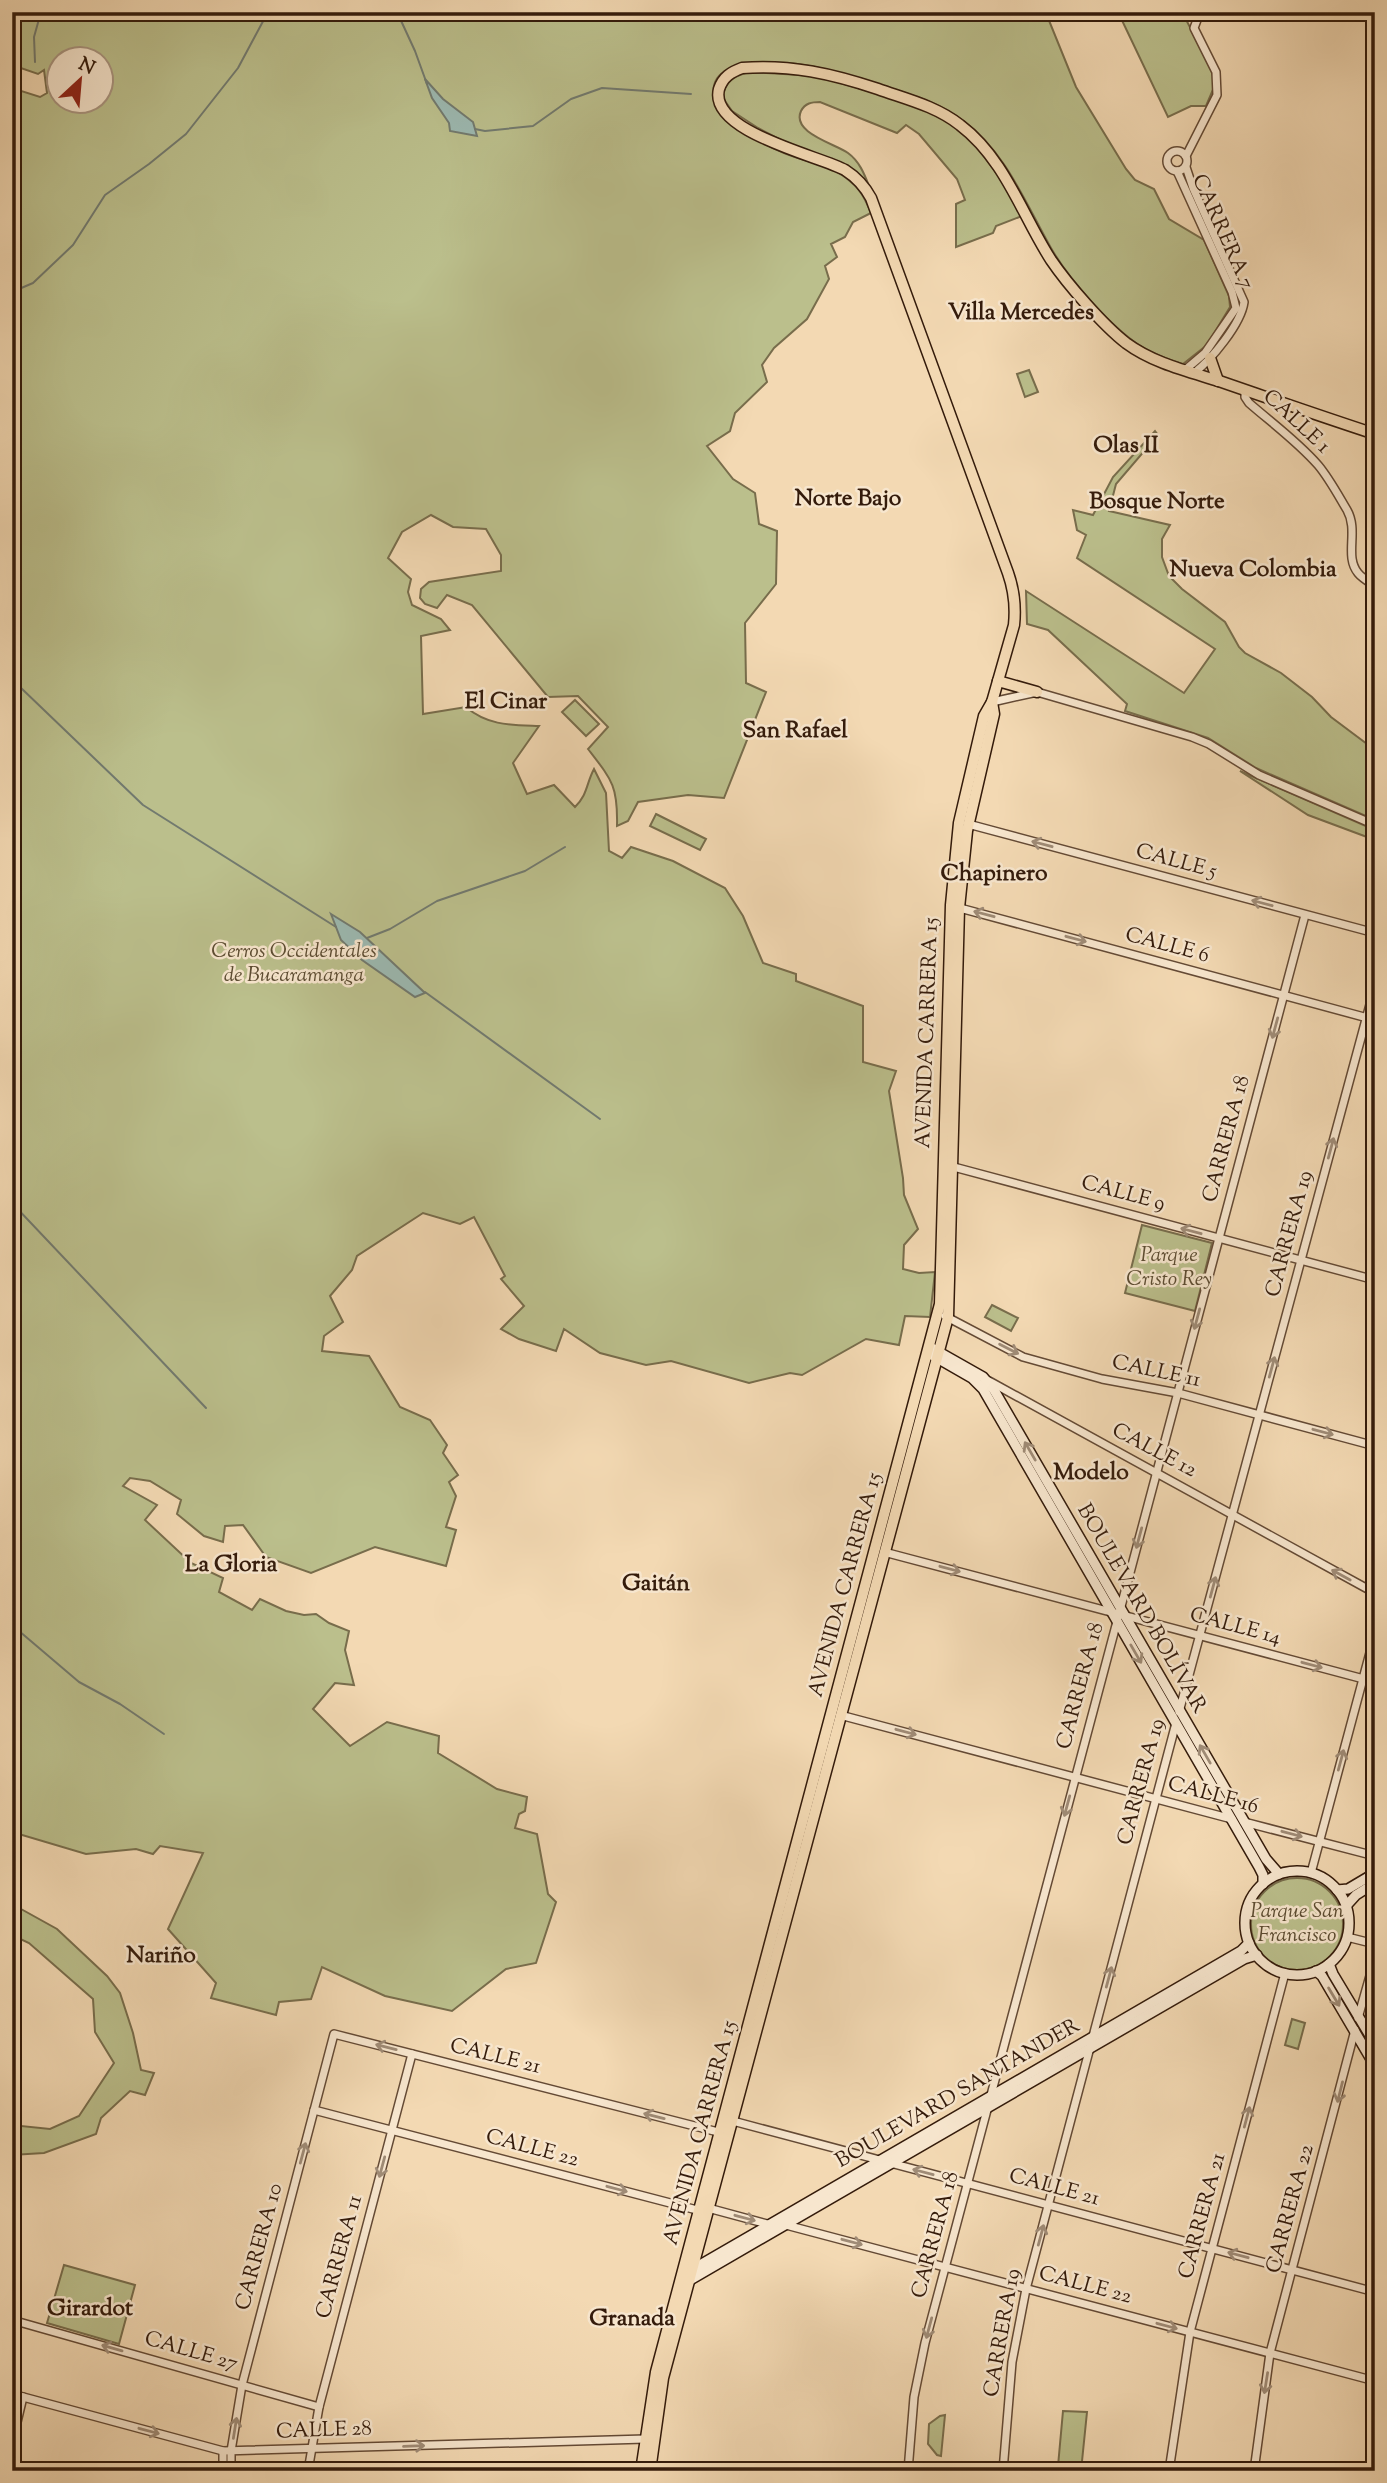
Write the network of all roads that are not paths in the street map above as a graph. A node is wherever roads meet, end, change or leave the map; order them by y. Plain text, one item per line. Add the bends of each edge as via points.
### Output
1 (1200, 12) edge
2 (1186, 156) junction
3 (1186, 167) junction
4 (1177, 171) junction
5 (1208, 356) junction
6 (1190, 372) junction
7 (1218, 381) junction
8 (1245, 390) junction
9 (1375, 434) edge
10 (1375, 586) edge
11 (998, 681) junction
12 (1037, 692) junction
13 (992, 702) junction
14 (968, 824) junction
15 (1375, 825) edge
16 (955, 906) junction
17 (1305, 915) junction
18 (1375, 933) edge
19 (1375, 986) edge
20 (1284, 995) junction
21 (1371, 1019) edge
22 (948, 1165) junction
23 (1219, 1238) junction
24 (1301, 1260) junction
25 (1375, 1280) edge
26 (943, 1315) junction
27 (933, 1353) junction
28 (983, 1377) junction
29 (1178, 1393) junction
30 (1259, 1415) junction
31 (1375, 1446) edge
32 (1156, 1472) junction
33 (1232, 1514) junction
34 (884, 1552) junction
35 (1375, 1593) edge
36 (1118, 1614) junction
37 (1375, 1634) edge
38 (1200, 1636) junction
39 (1363, 1679) junction
40 (1375, 1682) edge
41 (1180, 1710) junction
42 (840, 1715) junction
43 (1176, 1724) junction
44 (1075, 1777) junction
45 (1156, 1798) junction
46 (1231, 1818) junction
47 (1244, 1822) junction
48 (1319, 1842) junction
49 (1375, 1856) edge
50 (1311, 1873) junction
51 (1375, 1873) edge
52 (1279, 1874) junction
53 (1375, 1883) edge
54 (1262, 1884) junction
55 (1337, 1890) junction
56 (1346, 1906) junction
57 (1348, 1937) junction
58 (1250, 1943) junction
59 (1375, 1944) edge
60 (1256, 1955) junction
61 (1375, 1958) edge
62 (1329, 1964) junction
63 (1316, 1971) junction
64 (1284, 1973) junction
65 (1359, 2017) junction
66 (1355, 2032) junction
67 (334, 2034) joint
68 (1093, 2037) junction
69 (1375, 2044) edge
70 (1090, 2048) junction
71 (412, 2054) junction
72 (1375, 2066) edge
73 (990, 2096) junction
74 (987, 2107) junction
75 (314, 2110) junction
76 (728, 2119) junction
77 (392, 2130) junction
78 (724, 2134) junction
79 (880, 2160) junction
80 (892, 2163) junction
81 (968, 2183) junction
82 (1048, 2205) junction
83 (704, 2209) junction
84 (769, 2224) junction
85 (783, 2226) junction
86 (1212, 2249) junction
87 (945, 2267) junction
88 (1293, 2270) junction
89 (689, 2274) junction
90 (1027, 2289) junction
91 (1375, 2292) edge
92 (12, 2320) edge
93 (1190, 2332) junction
94 (1270, 2353) junction
95 (1375, 2381) edge
96 (242, 2385) junction
97 (12, 2394) edge
98 (23, 2397) junction
99 (319, 2407) junction
100 (645, 2439) junction
101 (12, 2442) edge
102 (311, 2449) junction
103 (227, 2451) junction
104 (223, 2471) edge
105 (232, 2471) edge
106 (308, 2471) edge
107 (641, 2471) edge
108 (650, 2471) edge
109 (908, 2471) edge
110 (1003, 2471) edge
111 (1169, 2471) edge
112 (1254, 2471) edge

1 - 2 street via 1194,28 1212,61 1217,95
2 - 3 street
2 - 4 street via 1176,151 1168,156 1168,166
3 - 4 street
3 - 5 street, CARRERA 7 via 1244,302 1237,320
4 - 5 street, CARRERA 7 via 1236,308
5 - 6 street
5 - 7 main road
6 - 7 main road
6 - 11 main road via 1152,358 1114,332 1052,261 986,149 948,116 872,87 810,71 742,68 723,81 720,103 738,122 779,146 846,171 871,198 1012,584 1014,625
7 - 8 main road
8 - 9 main road
8 - 10 street, CALLE 1 via 1249,403 1323,473 1351,519 1354,568
11 - 12 main road
11 - 13 main road
12 - 13 street
12 - 15 street via 1200,740 1259,775
13 - 14 main road, AVENIDA CARRERA 15 via 994,714
13 - 16 main road, AVENIDA CARRERA 15 via 984,716 959,823
14 - 16 main road, AVENIDA CARRERA 15
17 -> 14 street, CALLE 5
16 - 20 street, CALLE 6
16 - 22 main road, AVENIDA CARRERA 15
17 - 18 street, CALLE 5
17 - 20 street, CARRERA 18
19 - 21 street, CARRERA 19
20 - 21 street, CALLE 6
20 -> 23 street, CARRERA 18
24 -> 21 street, CARRERA 19
23 -> 22 street, CALLE 9
22 - 26 main road, AVENIDA CARRERA 15
23 - 24 street, CALLE 9
23 -> 29 street, CARRERA 18
24 - 25 street, CALLE 9
30 -> 24 street, CARRERA 19
26 - 27 main road, AVENIDA CARRERA 15
26 -> 29 street, CALLE 11 via 1023,1357 1102,1379
27 - 28 main road, BOULEVARD BOLÍVAR
27 - 34 main road, AVENIDA CARRERA 15
27 - 36 main road, BOULEVARD BOLÍVAR via 983,1389
27 - 76 main road, AVENIDA CARRERA 15
28 - 32 street, CALLE 12
36 -> 28 main road, BOULEVARD BOLÍVAR
29 - 30 street, CALLE 11
29 - 32 street, CARRERA 18
30 -> 31 street, CALLE 11
30 - 33 street, CARRERA 19
32 - 33 street, CALLE 12
32 -> 36 street, CARRERA 18
35 -> 33 street, CALLE 12
38 -> 33 street, CARRERA 19
34 -> 36 street, CALLE 14
34 - 42 main road, AVENIDA CARRERA 15
36 - 38 street, CALLE 14
36 - 41 main road, BOULEVARD BOLÍVAR
36 -> 43 main road, BOULEVARD BOLÍVAR
36 - 44 street, CARRERA 18
37 - 39 street
38 -> 39 street, CALLE 14
38 - 41 street, CARRERA 19
39 - 40 street, CALLE 14
48 -> 39 street
41 - 43 street, CARRERA 19
47 -> 41 main road, BOULEVARD BOLÍVAR
42 -> 44 street, CALLE 16
42 - 76 main road, AVENIDA CARRERA 15
43 - 45 street, CARRERA 19
43 - 46 main road, BOULEVARD BOLÍVAR
44 - 45 street, CALLE 16
44 -> 73 street, CARRERA 18
45 - 46 street, CALLE 16
68 -> 45 street, CARRERA 19
46 - 47 street, CALLE 16
46 - 54 main road, BOULEVARD BOLÍVAR via 1262,1872
47 -> 48 street, CALLE 16
47 - 52 main road, BOULEVARD BOLÍVAR
48 - 49 street, CALLE 16
48 - 50 street
50 - 52 main road
50 - 55 main road
51 - 55 main road via 1348,1889
52 - 54 main road
53 - 56 main road
54 - 58 main road via 1247,1909
55 - 56 main road
56 - 57 main road
57 - 59 street
57 - 62 main road
58 - 60 main road
58 - 68 main road, BOULEVARD SANTANDER
60 - 64 main road
60 - 70 main road, BOULEVARD SANTANDER
61 - 65 street, CARRERA 22
62 - 63 main road
62 - 65 main road
63 - 64 main road
63 -> 66 main road
86 -> 64 street, CARRERA 21
65 - 66 street, CARRERA 22
65 - 69 main road
66 - 72 main road
66 -> 88 street, CARRERA 22
71 -> 67 street, CALLE 21
67 - 75 street, CARRERA 10
68 - 70 street, CARRERA 19
68 - 73 main road, BOULEVARD SANTANDER
70 - 74 main road, BOULEVARD SANTANDER
70 - 82 street, CARRERA 19
71 - 77 street, CARRERA 11
78 -> 71 street, CALLE 21
73 - 74 street, CARRERA 18
73 - 79 main road, BOULEVARD SANTANDER
74 - 80 main road, BOULEVARD SANTANDER
74 - 81 street, CARRERA 18
75 - 77 street, CALLE 22
96 -> 75 street, CARRERA 10
76 - 78 main road, AVENIDA CARRERA 15
76 - 79 street, CALLE 21
77 -> 83 street, CALLE 22
77 -> 99 street, CARRERA 11
78 - 83 main road, AVENIDA CARRERA 15
79 - 80 street, CALLE 21
79 - 84 main road, BOULEVARD SANTANDER
81 -> 80 street, CALLE 21
80 - 85 main road, BOULEVARD SANTANDER
81 - 82 street, CALLE 21
81 - 87 street, CARRERA 18
82 - 86 street, CALLE 21
90 -> 82 street, CARRERA 19
83 -> 84 street, CALLE 22
83 - 89 main road, AVENIDA CARRERA 15
84 - 85 street, CALLE 22
84 - 89 main road, BOULEVARD SANTANDER
85 -> 87 street, CALLE 22
85 - 89 main road, BOULEVARD SANTANDER
88 -> 86 street, CALLE 21
86 - 93 street, CARRERA 21
87 - 90 street, CALLE 22
87 -> 109 street, CARRERA 18 via 914,2397
88 - 91 street, CALLE 21
88 - 94 street, CARRERA 22
89 - 100 main road, AVENIDA CARRERA 15 via 654,2380
89 - 108 main road, AVENIDA CARRERA 15 via 661,2388
90 -> 93 street, CALLE 22
90 - 110 street, CARRERA 19 via 1012,2362
96 -> 92 street, CALLE 27
93 - 94 street, CALLE 22
93 - 111 street, CARRERA 21
94 - 95 street, CALLE 22
94 -> 112 street, CARRERA 22
96 - 99 street, CALLE 27
103 -> 96 street, CARRERA 10
97 - 98 street, CALLE 28
98 - 101 street
98 -> 103 street, CALLE 28
99 - 102 street, CARRERA 11
102 -> 100 street, CALLE 28
100 - 107 main road, AVENIDA CARRERA 15
102 - 103 street, CALLE 28
102 - 106 street, CARRERA 11
103 - 104 street, CARRERA 10
103 - 105 street, CARRERA 10

